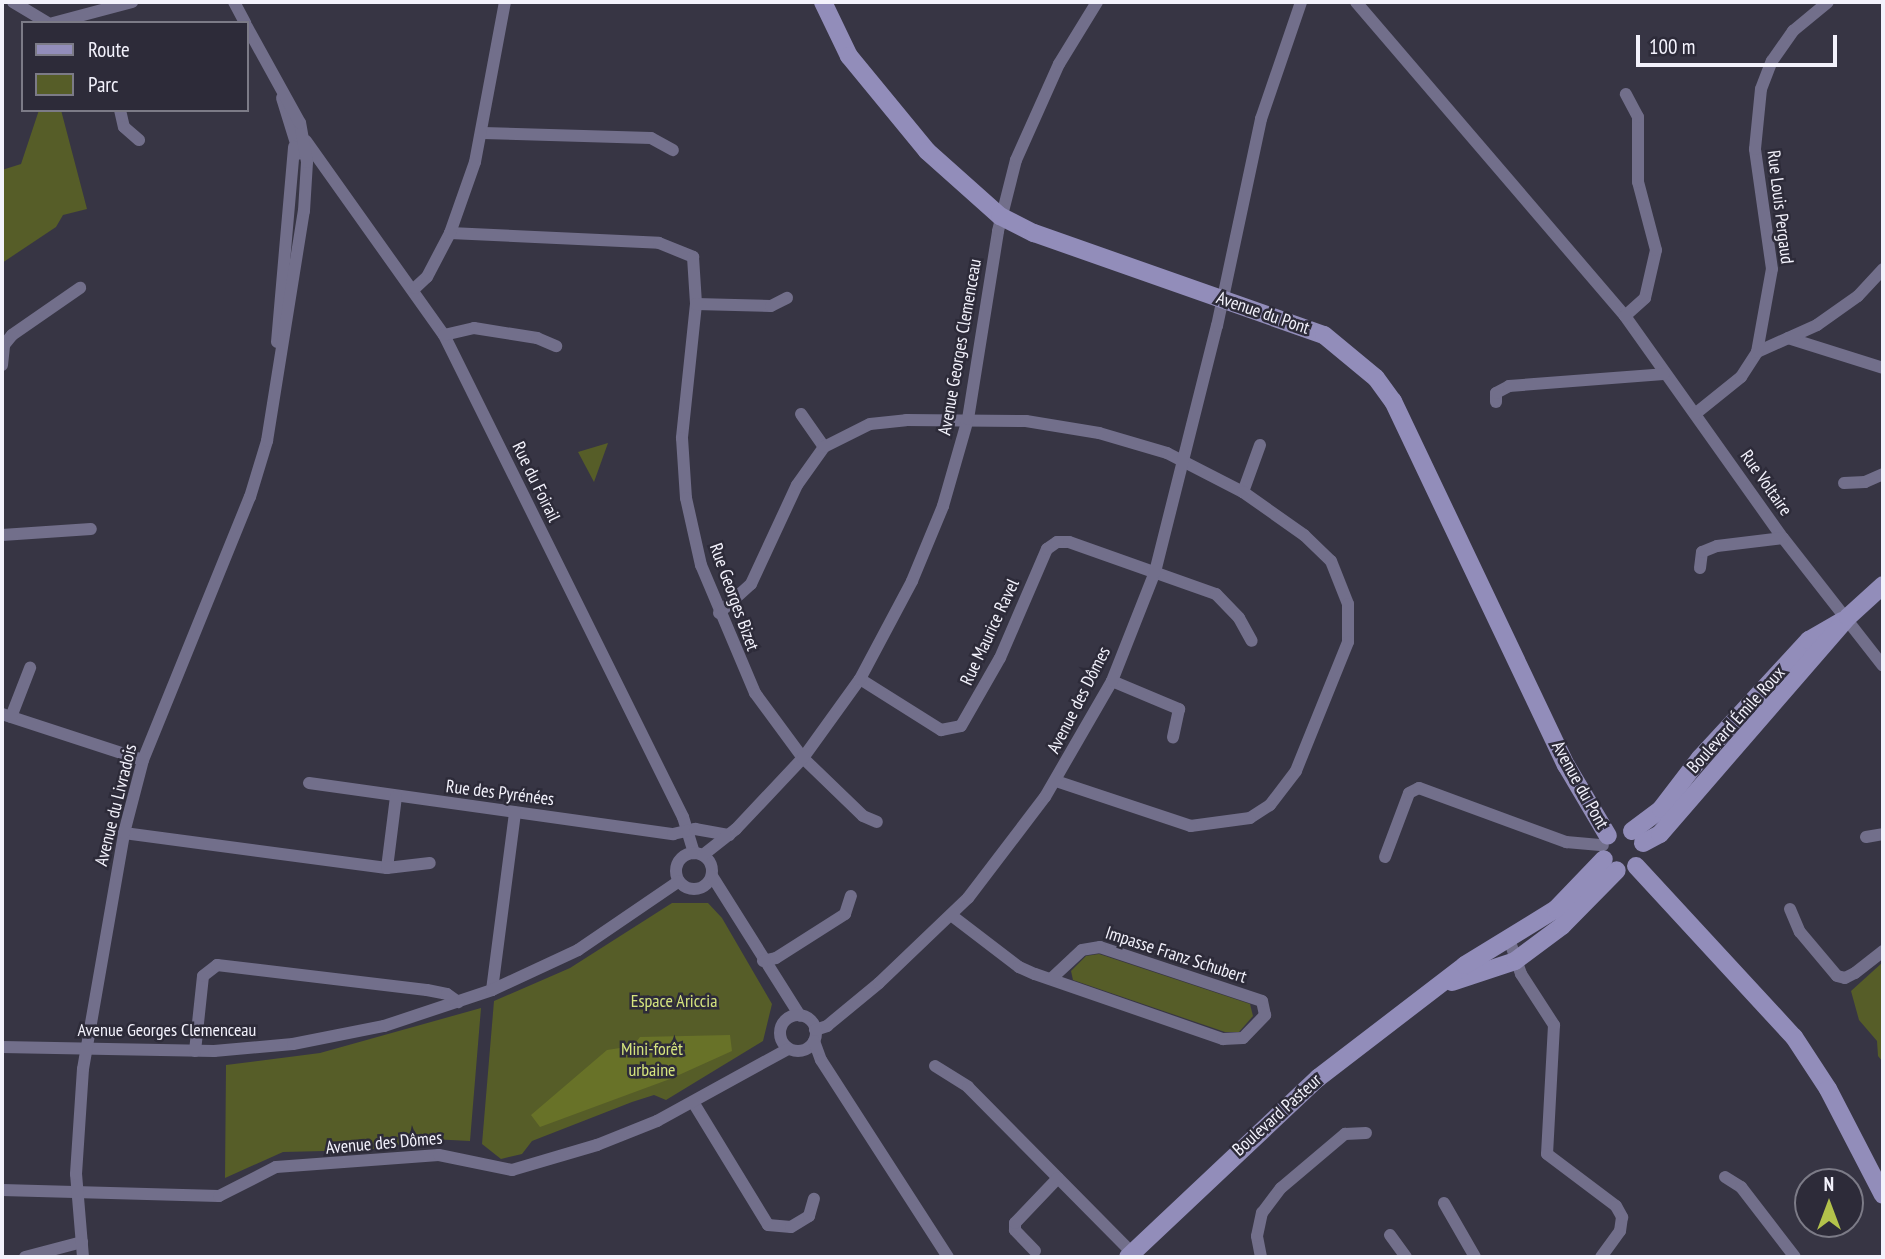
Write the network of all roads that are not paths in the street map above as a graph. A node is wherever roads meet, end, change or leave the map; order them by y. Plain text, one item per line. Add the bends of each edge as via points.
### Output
1 (13, 2) edge
2 (132, 2) edge
3 (234, 2) edge
4 (505, 2) edge
5 (823, 2) edge
6 (1097, 2) edge
7 (1301, 2) edge
8 (1356, 2) edge
9 (1828, 2) edge
10 (99, 17) edge
11 (47, 21) edge
12 (67, 21) edge
13 (244, 21) edge
14 (248, 29) edge
15 (1626, 93) dead end
16 (120, 112) edge
17 (483, 133) junction
18 (139, 141) dead end
19 (299, 142) junction
20 (673, 150) dead end
21 (307, 162) junction
22 (327, 167) junction
23 (1000, 216) junction
24 (450, 233) junction
25 (1883, 269) edge
26 (80, 288) dead end
27 (415, 288) junction
28 (787, 298) dead end
29 (1222, 298) junction
30 (696, 304) junction
31 (1625, 316) junction
32 (444, 335) junction
33 (1788, 338) junction
34 (556, 346) dead end
35 (1758, 352) junction
36 (2, 365) edge
37 (1883, 368) edge
38 (1664, 374) junction
39 (277, 382) junction
40 (1496, 402) dead end
41 (801, 414) dead end
42 (1695, 414) junction
43 (968, 419) junction
44 (1260, 445) dead end
45 (824, 447) junction
46 (1185, 462) junction
47 (1883, 474) edge
48 (1844, 483) dead end
49 (1243, 492) junction
50 (91, 529) dead end
51 (2, 535) edge
52 (1783, 538) junction
53 (1700, 568) dead end
54 (1155, 572) junction
55 (1883, 585) edge
56 (719, 613) junction
57 (1848, 617) junction
58 (1252, 641) dead end
59 (1883, 666) edge
60 (30, 668) dead end
61 (860, 679) junction
62 (1112, 681) junction
63 (7, 715) edge
64 (1173, 737) dead end
65 (803, 758) junction
66 (143, 760) junction
67 (1056, 781) junction
68 (309, 783) dead end
69 (396, 797) junction
70 (515, 812) junction
71 (877, 822) dead end
72 (686, 830) junction
73 (124, 833) junction
74 (1883, 834) edge
75 (729, 835) junction
76 (1637, 837) junction
77 (1866, 837) dead end
78 (1608, 852) junction
79 (699, 854) junction
80 (1385, 857) dead end
81 (680, 859) junction
82 (430, 863) dead end
83 (1636, 866) junction
84 (387, 868) junction
85 (712, 876) junction
86 (679, 881) junction
87 (700, 889) junction
88 (851, 896) dead end
89 (727, 901) junction
90 (1790, 909) dead end
91 (951, 915) junction
92 (1509, 939) junction
93 (1883, 951) edge
94 (764, 961) junction
95 (1515, 961) junction
96 (1051, 979) junction
97 (1438, 987) junction
98 (492, 990) junction
99 (785, 997) junction
100 (458, 1002) junction
101 (800, 1016) junction
102 (783, 1024) junction
103 (815, 1035) junction
104 (2, 1047) edge
105 (86, 1050) junction
106 (795, 1050) junction
107 (195, 1051) junction
108 (821, 1060) junction
109 (935, 1066) dead end
110 (694, 1102) junction
111 (1366, 1133) dead end
112 (1725, 1177) dead end
113 (1058, 1178) junction
114 (2, 1190) edge
115 (77, 1193) junction
116 (1883, 1195) edge
117 (814, 1199) dead end
118 (1444, 1203) dead end
119 (1390, 1235) dead end
120 (82, 1241) junction
121 (1035, 1251) dead end
122 (1130, 1255) edge
123 (25, 1257) edge
124 (83, 1257) edge
125 (948, 1257) edge
126 (1261, 1257) edge
127 (1406, 1257) edge
128 (1475, 1257) edge
129 (1601, 1257) edge
130 (1795, 1257) edge

1 - 11 street
2 - 10 street
3 - 13 street, Rue du Foirail
4 - 17 street
5 - 23 main road, Avenue du Pont via 849,56 910,130 966,190
6 - 23 street, Avenue Georges Clemenceau via 1043,96 1016,160
7 - 29 street, Avenue des Dômes via 1262,119
8 - 31 street, Rue Voltaire
9 - 35 street, Rue Louis Pergaud via 1793,31 1772,61 1761,89 1755,149 1772,269
10 - 12 street
14 - 19 street, Rue du Foirail via 280,89
15 - 31 street via 1638,117 1638,182 1656,250 1645,298
16 - 18 street via 124,127
17 - 20 street via 651,138
17 - 24 street
19 - 21 street, Rue du Foirail
19 - 22 street, Rue du Foirail
19 - 39 street, Avenue du Livradois via 278,310
21 - 22 street
21 - 39 street, Avenue du Livradois
22 - 27 street, Rue du Foirail
23 - 29 main road, Avenue du Pont via 1034,233
23 - 43 street, Avenue Georges Clemenceau
24 - 27 street via 427,277
24 - 30 street, Rue Georges Bizet via 587,238 680,248 694,257
25 - 33 street via 1857,296 1817,325
26 - 36 street via 12,335 4,345
27 - 32 street, Rue du Foirail
28 - 30 street via 771,306
29 - 46 street, Avenue des Dômes
29 - 78 main road, Avenue du Pont via 1324,335 1376,378 1393,401
30 - 56 street, Rue Georges Bizet via 682,438 686,498 701,565
31 - 38 street, Rue Voltaire
32 - 34 street via 474,328 537,338
32 - 72 street, Rue du Foirail
33 - 35 street
33 - 37 street
35 - 42 street, Rue Louis Pergaud via 1741,377
38 - 40 street via 1508,386 1496,393
38 - 42 street, Rue Voltaire
39 - 66 street, Avenue du Livradois via 250,497
41 - 45 street
42 - 52 street, Rue Voltaire
43 - 45 street via 870,424
43 - 46 street via 1067,426
43 - 61 street, Avenue Georges Clemenceau via 929,542
44 - 49 street
45 - 56 street via 797,485 751,584
46 - 49 street
46 - 54 street, Avenue des Dômes
47 - 48 street via 1866,482
49 - 67 street via 1304,535 1331,561 1348,604 1348,642 1284,790 1250,818 1191,826
50 - 51 street
52 - 53 street via 1717,546 1702,552
52 - 57 street, Rue Voltaire
54 - 58 street via 1225,599
54 - 61 street, Rue Maurice Ravel via 1069,542 1047,549 961,726 941,730
54 - 62 street, Avenue des Dômes
55 - 57 main road, Boulevard Émile Roux
56 - 65 street, Rue Georges Bizet via 755,693
57 - 59 street, Rue Voltaire
57 - 76 main road, Boulevard Émile Roux via 1809,640 1700,758
60 - 63 street
61 - 65 street, Avenue Georges Clemenceau
62 - 64 street via 1178,709
62 - 67 street, Avenue des Dômes
63 - 66 street
65 - 71 street, Rue Georges Bizet via 863,816
65 - 75 street, Avenue Georges Clemenceau
66 - 73 street, Avenue du Livradois
67 - 91 street, Avenue des Dômes
68 - 69 street, Rue des Pyrénées
69 - 70 street, Rue des Pyrénées
69 - 84 street
70 - 72 street, Rue des Pyrénées via 673,834
70 - 98 street
72 - 75 street
72 - 79 street, Rue du Foirail
72 - 81 street
73 - 84 street
73 - 105 street, Avenue du Livradois
74 - 77 street
75 - 79 street, Avenue Georges Clemenceau
76 - 78 main road via 1620,830
76 - 83 main road via 1643,856
78 - 80 street via 1566,842 1419,788 1409,793
78 - 83 main road
78 - 92 main road, Boulevard Pasteur via 1556,909
78 - 95 main road, Boulevard Pasteur via 1562,926
79 - 81 street
79 - 85 street via 711,865
81 - 86 street
82 - 84 street
83 - 116 main road via 1794,1037 1828,1089
85 - 87 street
85 - 89 street
86 - 87 street via 688,889
86 - 98 street, Avenue Georges Clemenceau via 594,942
87 - 89 street
88 - 94 street via 845,914
89 - 94 street
90 - 93 street via 1800,932 1836,976 1856,973
91 - 96 street, Impasse Franz Schubert via 1019,967
91 - 103 street, Avenue des Dômes
92 - 95 street
92 - 97 main road, Boulevard Pasteur
94 - 99 street
95 - 97 main road, Boulevard Pasteur
95 - 129 street via 1554,1025 1547,1154 1616,1206 1622,1217 1620,1231
96 - 96 street, Impasse Franz Schubert via 1082,950 1100,947 1262,1001 1265,1015 1243,1038 1223,1039
97 - 122 main road, Boulevard Pasteur via 1318,1078
98 - 100 street, Avenue Georges Clemenceau
99 - 101 street
99 - 102 street
100 - 107 street, Avenue Georges Clemenceau via 321,1040
100 - 107 street via 447,994 426,990 217,965 203,976
101 - 102 street
101 - 103 street
102 - 106 street via 781,1040
103 - 106 street, Avenue des Dômes
103 - 108 street
104 - 105 street, Avenue Georges Clemenceau
105 - 107 street, Avenue Georges Clemenceau
105 - 115 street, Avenue du Livradois
106 - 108 street
106 - 110 street, Avenue des Dômes
108 - 125 street
109 - 113 street via 968,1087
110 - 115 street, Avenue des Dômes via 626,1135 504,1171 462,1157 439,1155 276,1167 219,1196
110 - 117 street via 768,1225 791,1227 809,1216
111 - 126 street via 1345,1133 1281,1188 1262,1213 1257,1236
112 - 130 street via 1741,1186
113 - 121 street via 1015,1223 1015,1230
113 - 122 street
114 - 115 street, Avenue des Dômes
115 - 120 street, Avenue du Livradois
118 - 128 street
119 - 127 street
120 - 123 street
120 - 124 street, Avenue du Livradois

